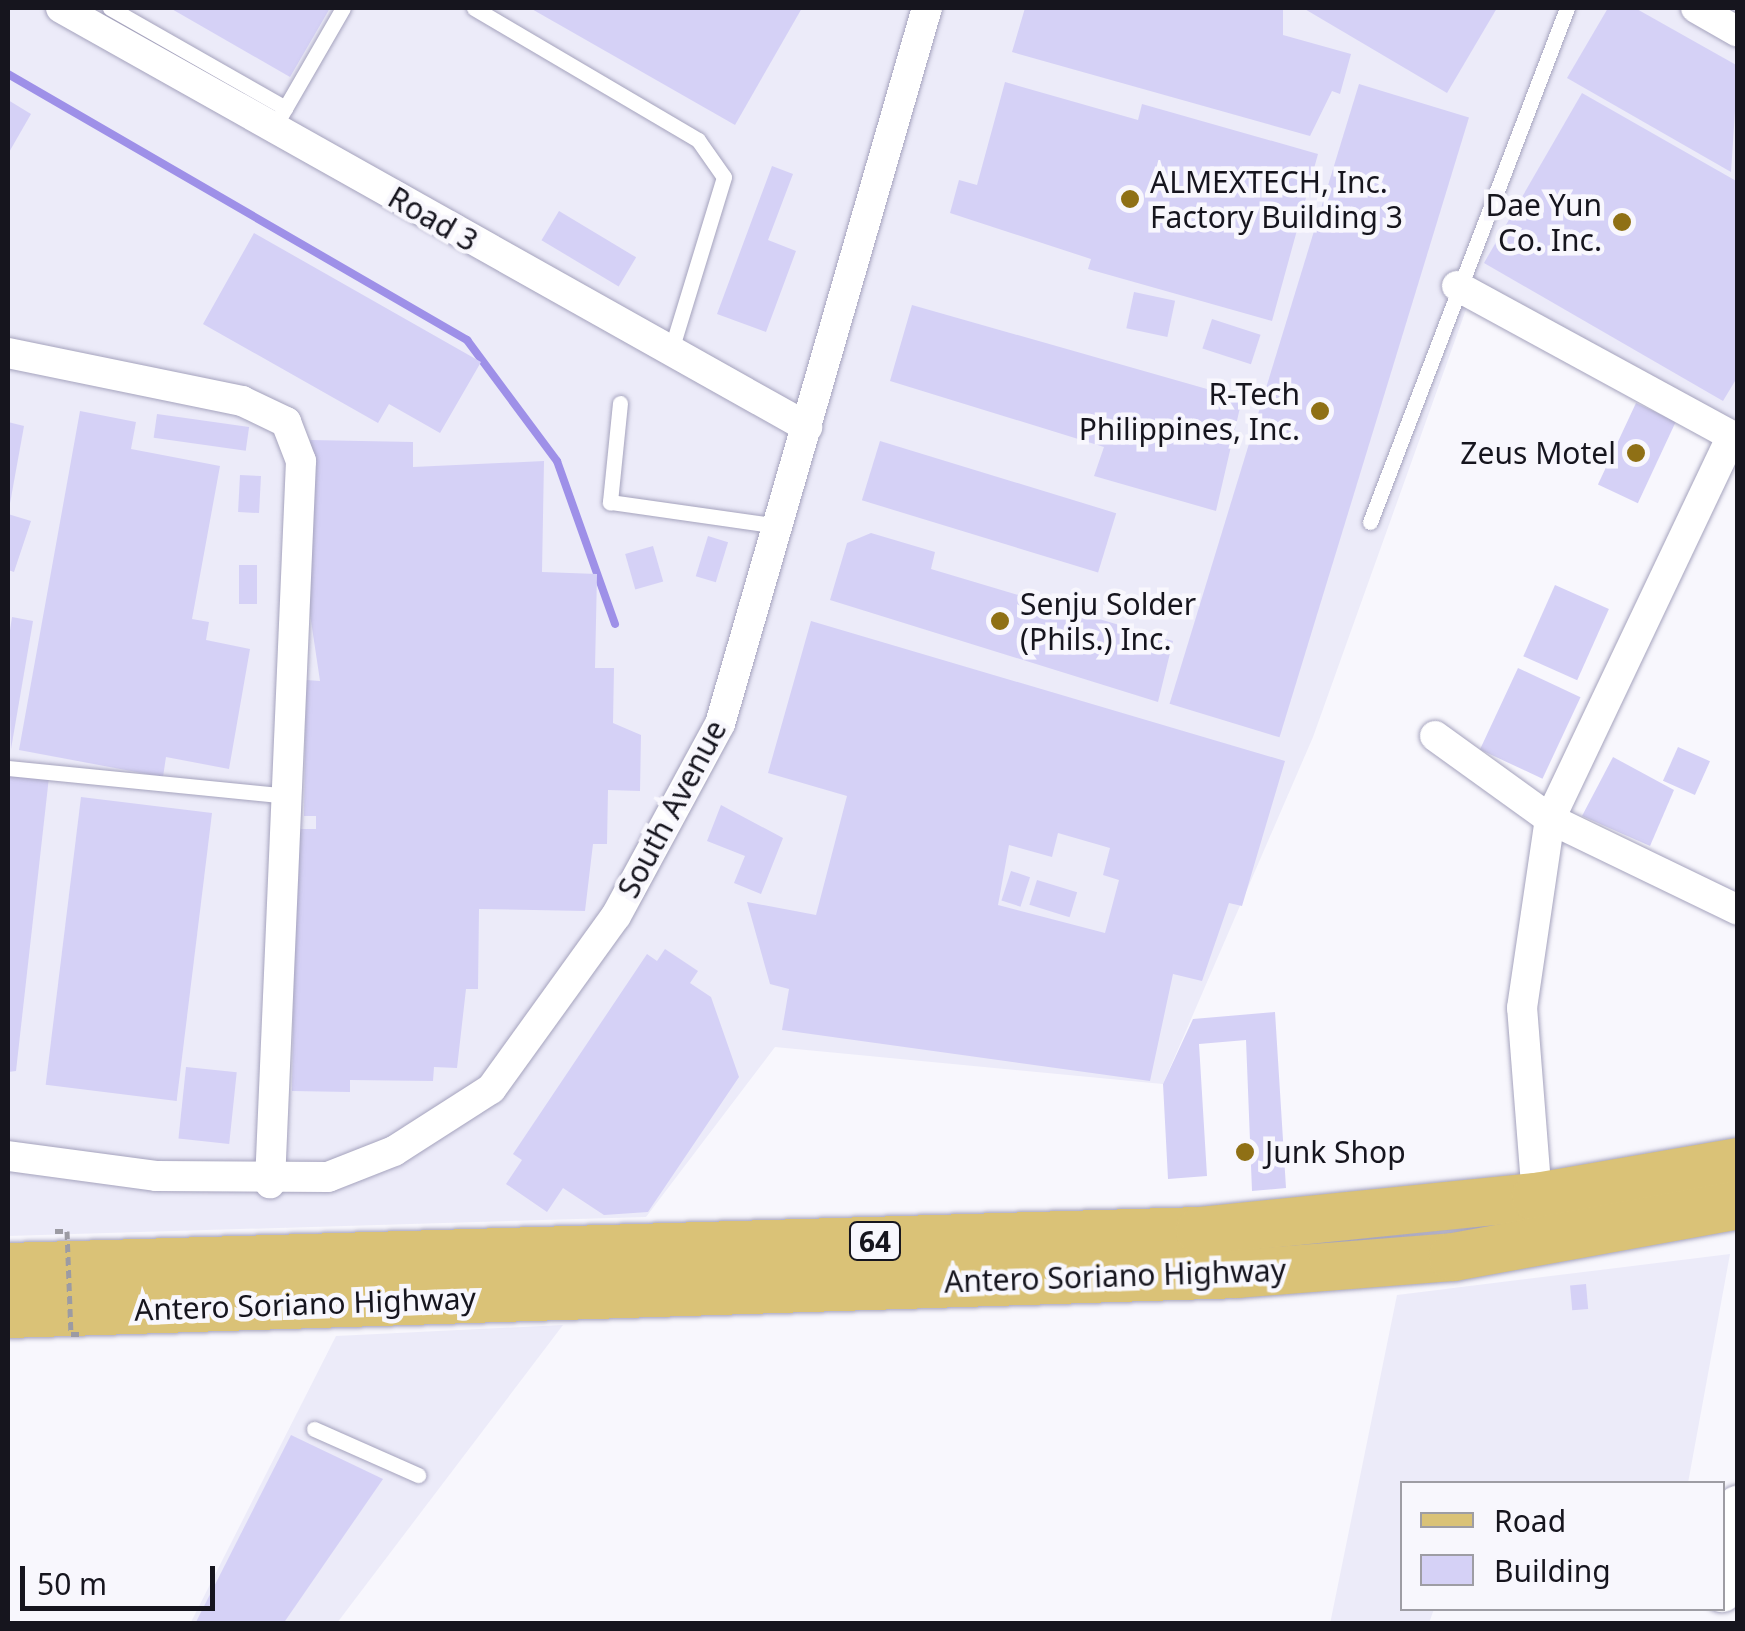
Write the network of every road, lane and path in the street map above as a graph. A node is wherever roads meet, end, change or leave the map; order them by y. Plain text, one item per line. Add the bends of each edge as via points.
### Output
1 (61, 8) edge
2 (110, 8) edge
3 (343, 8) edge
4 (474, 8) edge
5 (928, 8) edge
6 (1567, 8) edge
7 (1696, 8) edge
8 (1738, 32) edge
9 (279, 118) junction
10 (1457, 286) junction
11 (8, 353) edge
12 (670, 354) junction
13 (620, 403) dead end
14 (807, 426) junction
15 (1735, 438) edge
16 (1370, 522) dead end
17 (778, 526) junction
18 (1435, 736) dead end
19 (8, 768) edge
20 (287, 796) junction
21 (1550, 819) junction
22 (1738, 910) edge
23 (8, 1156) edge
24 (1738, 1162) edge
25 (270, 1182) junction
26 (1738, 1206) edge
27 (1540, 1220) junction
28 (55, 1231) dead end
29 (8, 1267) edge
30 (8, 1314) edge
31 (84, 1334) dead end
32 (314, 1429) dead end
33 (418, 1475) dead end
34 (1738, 1506) edge
35 (1725, 1575) edge

1 - 9 street, Road 3
2 - 9 lane
3 - 9 lane
4 - 12 lane via 698,140 724,177
5 - 14 street, South Avenue
6 - 10 lane
7 - 8 street
9 - 12 street, Road 3
10 - 15 street
10 - 16 lane
11 - 20 street via 242,401 286,422 302,461
12 - 14 street, Road 3
13 - 17 lane via 610,502
14 - 17 street, South Avenue
15 - 21 street
17 - 25 street, South Avenue via 720,724 616,916 490,1089 394,1151 328,1177
18 - 21 street
19 - 20 lane
20 - 25 street
21 - 22 street
21 - 27 street via 1522,1008
23 - 25 street, South Avenue
24 - 27 main road, Antero Soriano Highway / 64
26 - 27 main road, Antero Soriano Highway / 64
27 - 29 main road, Antero Soriano Highway / 64
27 - 30 main road, Antero Soriano Highway / 64 via 1237,1274
28 - 31 path, bridge via 66,1231 71,1334
32 - 33 lane
34 - 35 main road

